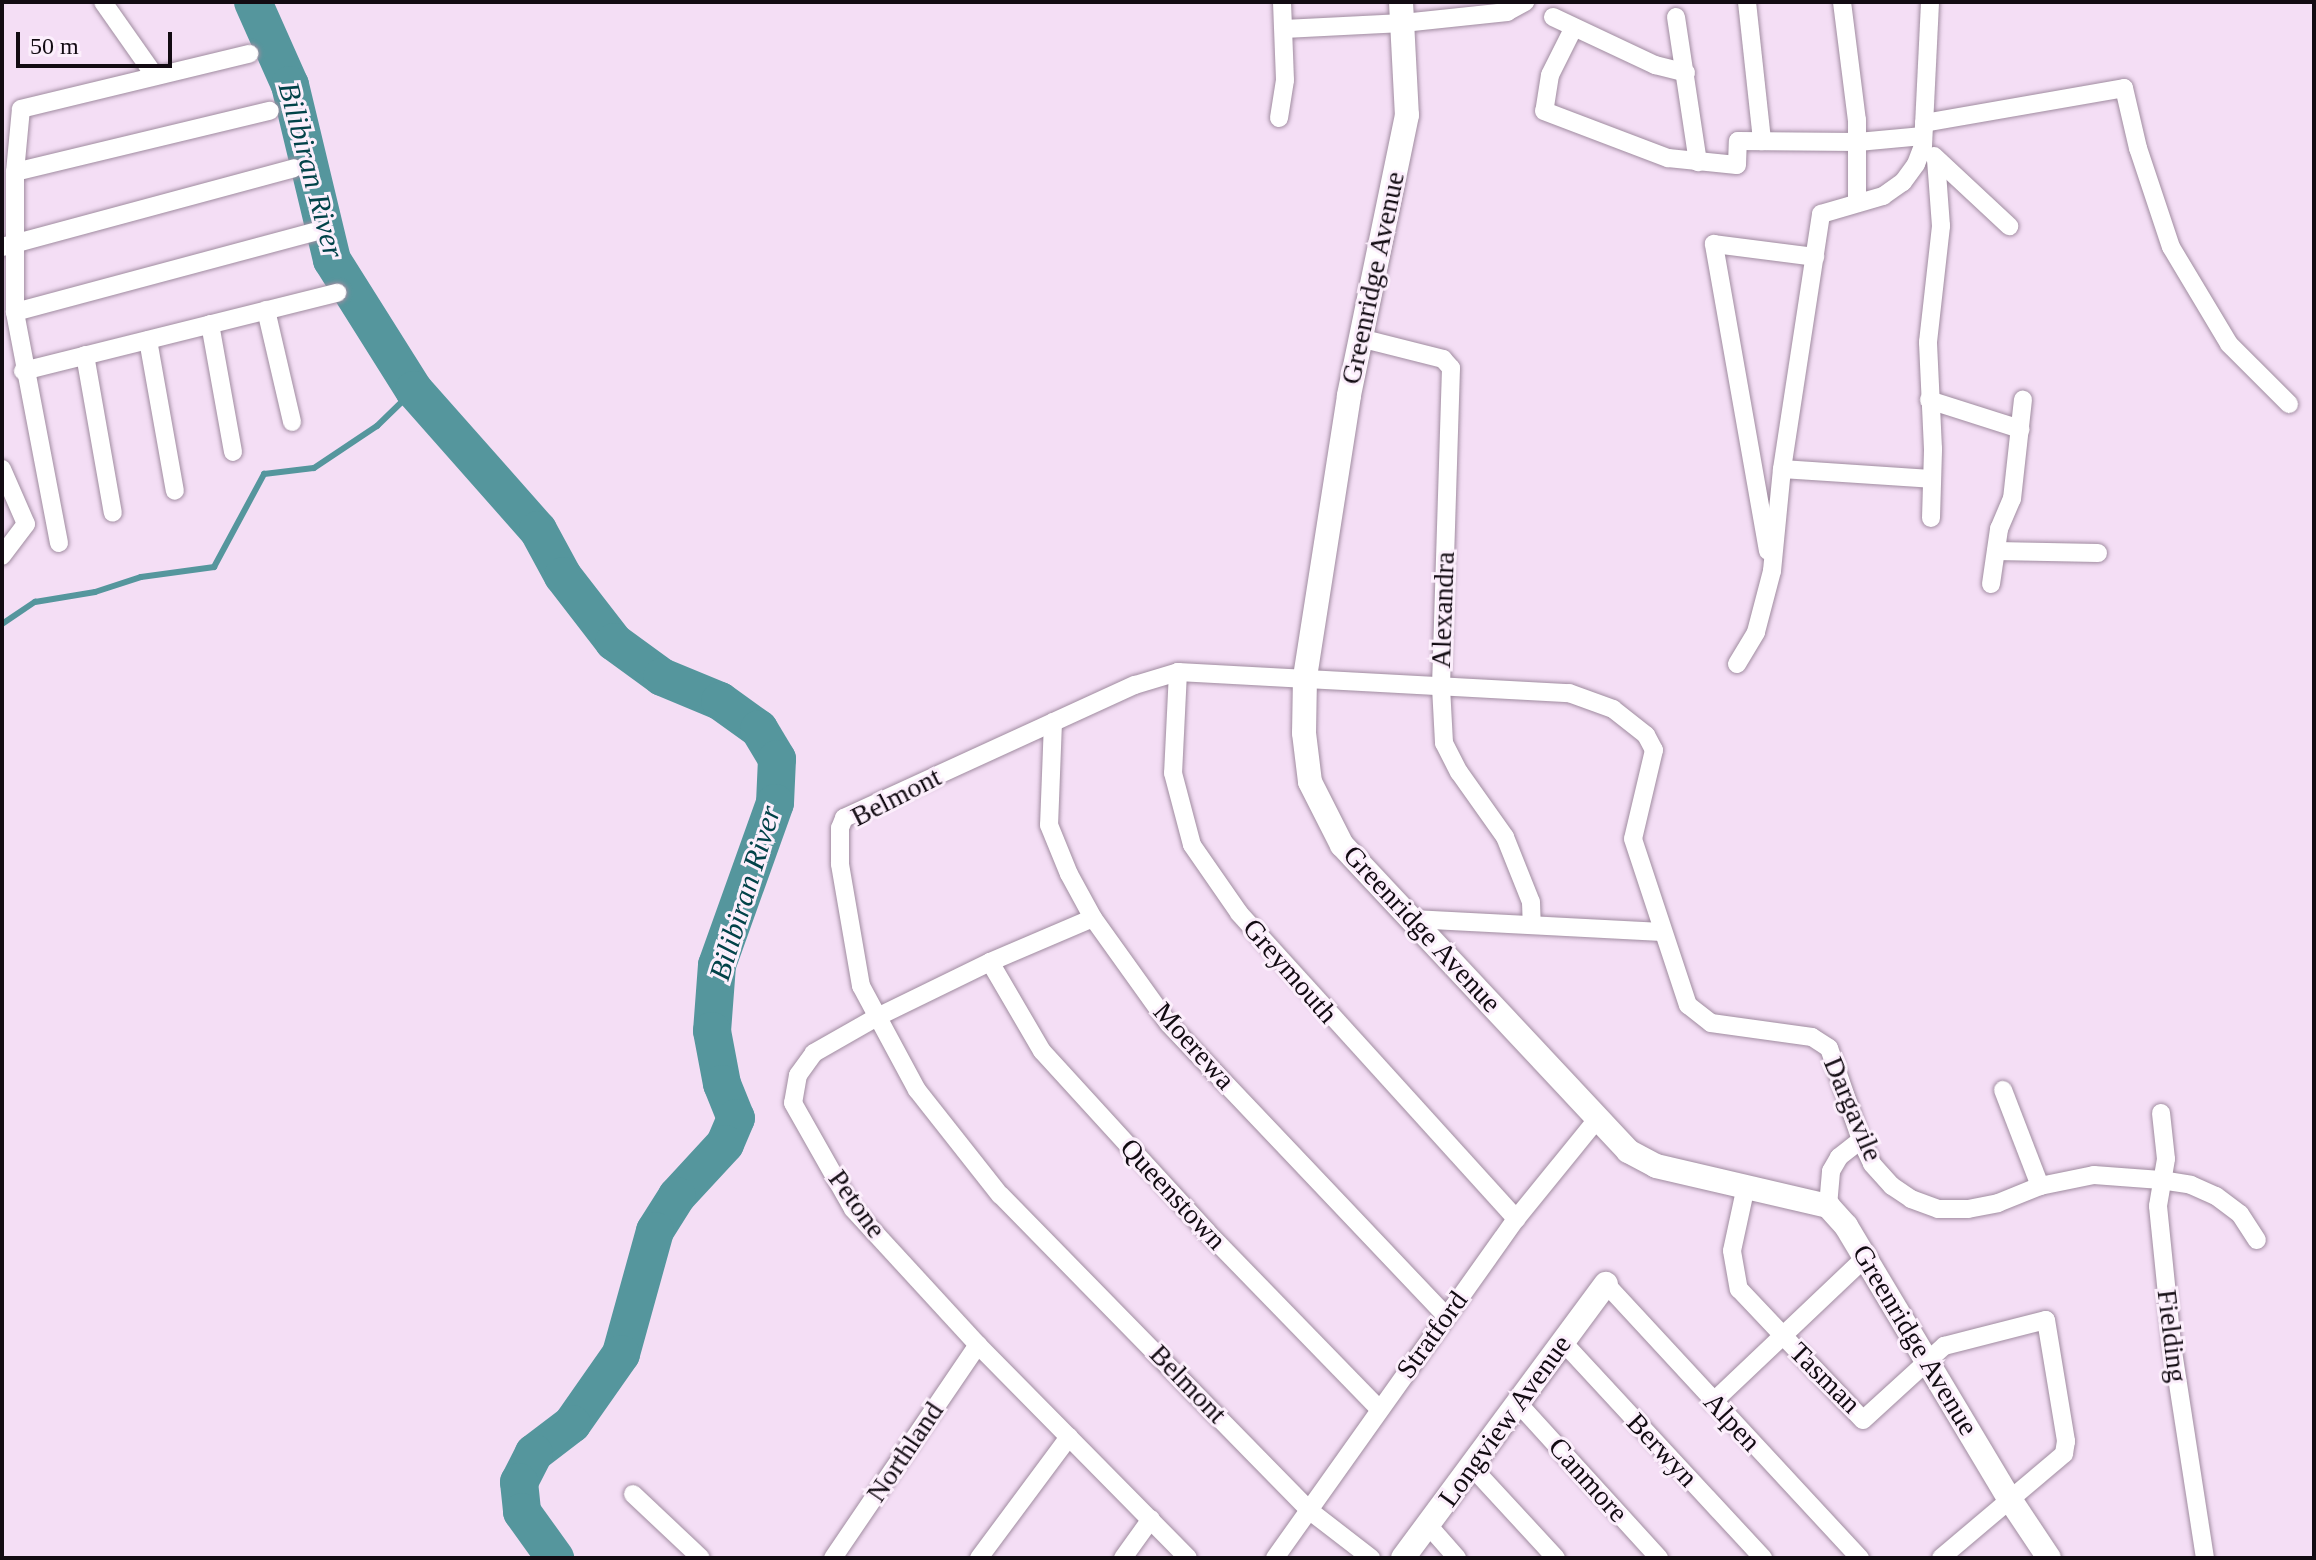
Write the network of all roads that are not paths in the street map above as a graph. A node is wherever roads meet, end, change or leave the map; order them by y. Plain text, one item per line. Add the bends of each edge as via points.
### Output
1 (103, 2) edge
2 (1282, 2) edge
3 (1525, 2) edge
4 (1747, 2) edge
5 (1842, 2) edge
6 (1930, 2) edge
7 (1402, 13) edge
8 (1553, 17) dead end
9 (1676, 17) dead end
10 (1284, 29) junction
11 (1573, 29) junction
12 (249, 54) dead end
13 (1686, 73) junction
14 (155, 76) junction
15 (270, 111) dead end
16 (1279, 118) dead end
17 (1762, 141) junction
18 (1926, 141) junction
19 (1858, 142) junction
20 (1698, 162) junction
21 (294, 168) dead end
22 (15, 172) junction
23 (1857, 203) junction
24 (2009, 226) dead end
25 (313, 232) dead end
26 (9, 245) edge
27 (1815, 257) junction
28 (337, 293) dead end
29 (266, 310) junction
30 (15, 312) junction
31 (210, 324) junction
32 (1360, 338) junction
33 (148, 340) junction
34 (85, 355) junction
35 (23, 371) junction
36 (1929, 400) junction
37 (2023, 400) dead end
38 (2289, 404) dead end
39 (292, 422) dead end
40 (2020, 429) junction
41 (233, 452) dead end
42 (2, 469) edge
43 (1782, 469) junction
44 (1931, 479) junction
45 (175, 491) dead end
46 (113, 513) dead end
47 (1931, 518) dead end
48 (59, 543) dead end
49 (1996, 551) junction
50 (2098, 553) dead end
51 (2, 556) edge
52 (1772, 571) junction
53 (1991, 584) dead end
54 (1737, 664) dead end
55 (1178, 672) junction
56 (1305, 677) junction
57 (1441, 687) junction
58 (1053, 722) junction
59 (1093, 918) junction
60 (1412, 919) junction
61 (1532, 925) junction
62 (1663, 932) junction
63 (990, 962) junction
64 (877, 1017) junction
65 (2003, 1090) dead end
66 (2161, 1113) dead end
67 (1598, 1118) junction
68 (1861, 1140) junction
69 (2161, 1180) junction
70 (1746, 1186) junction
71 (2040, 1186) junction
72 (1828, 1206) junction
73 (1516, 1219) junction
74 (2257, 1240) dead end
75 (1865, 1258) junction
76 (1606, 1284) joint
77 (1446, 1316) junction
78 (1783, 1335) junction
79 (1562, 1341) junction
80 (978, 1345) junction
81 (1927, 1361) junction
82 (1517, 1402) junction
83 (1713, 1402) junction
84 (1379, 1409) junction
85 (1069, 1437) junction
86 (1471, 1466) junction
87 (633, 1494) dead end
88 (2009, 1498) junction
89 (1309, 1510) junction
90 (1151, 1519) junction
91 (1428, 1525) junction
92 (701, 1558) edge
93 (833, 1558) edge
94 (979, 1558) edge
95 (1123, 1558) edge
96 (1188, 1558) edge
97 (1275, 1558) edge
98 (1371, 1558) edge
99 (1403, 1558) edge
100 (1457, 1558) edge
101 (1556, 1558) edge
102 (1659, 1558) edge
103 (1763, 1558) edge
104 (1860, 1558) edge
105 (1941, 1558) edge
106 (2049, 1558) edge
107 (2205, 1558) edge

1 - 14 street
2 - 10 street
3 - 7 street via 1507,12
4 - 17 street
5 - 19 street
6 - 18 street
7 - 10 street
7 - 32 street, Greenridge Avenue via 1407,115
8 - 11 street
9 - 13 street
10 - 16 street
11 - 13 street
11 - 20 street via 1550,75 1544,111 1668,158
12 - 14 street
13 - 20 street
14 - 22 street via 21,109
15 - 22 street
17 - 19 street
17 - 20 street via 1738,141 1737,165
18 - 19 street
18 - 23 street via 1903,182 1883,196
18 - 24 street
18 - 36 street via 1941,226 1928,342
18 - 38 street via 2124,88 2171,247 2229,344
19 - 23 street
21 - 26 street
22 - 26 street
23 - 27 street via 1821,214
25 - 30 street
26 - 30 street
27 - 43 street
27 - 52 street via 1714,244
28 - 29 street
29 - 31 street
29 - 39 street
30 - 35 street
31 - 33 street
31 - 41 street
32 - 56 street, Greenridge Avenue
32 - 57 street, Alexandra via 1443,359 1451,368
33 - 34 street
33 - 45 street
34 - 35 street
34 - 46 street
35 - 48 street
36 - 40 street
36 - 44 street
37 - 40 street
40 - 49 street via 2012,499
42 - 51 street via 26,524
43 - 44 street
43 - 52 street
44 - 47 street
49 - 50 street
49 - 53 street
52 - 54 street via 1756,632
55 - 56 street, Belmont
55 - 58 street, Belmont
55 - 73 street, Greymouth via 1173,773 1192,845 1239,913
56 - 57 street, Belmont
56 - 60 street, Greenridge Avenue via 1310,782 1342,845
57 - 61 street, Alexandra via 1444,743 1505,837 1531,902
57 - 62 street, Belmont via 1569,693 1613,709 1646,735 1654,750 1633,839
58 - 59 street, Moerewa via 1049,825
58 - 64 street, Belmont via 844,818 840,864 861,986
59 - 63 street, Petone
59 - 77 street, Moerewa via 1169,1024
60 - 61 street
60 - 67 street, Greenridge Avenue
61 - 62 street
62 - 68 street, Dargavile via 1688,1005 1711,1023 1812,1037 1829,1048
63 - 64 street, Petone
63 - 84 street, Queenstown via 1042,1051
64 - 80 street, Petone via 814,1053 798,1075 793,1103 853,1209
64 - 89 street, Belmont via 917,1090 1000,1195
65 - 71 street
66 - 69 street, Fielding via 2166,1159
67 - 70 street, Greenridge Avenue via 1628,1151 1656,1166
67 - 73 street, Stratford
68 - 71 street, Dargavile via 1872,1164 1892,1186 1938,1209 1998,1203
68 - 72 street via 1831,1171
69 - 71 street, Dargavile via 2094,1175
69 - 74 street, Dargavile via 2216,1196 2240,1214
69 - 107 street, Fielding via 2158,1206 2172,1345
70 - 72 street, Greenridge Avenue
70 - 78 street, Tasman via 1732,1251 1734,1273 1739,1289
72 - 75 street, Greenridge Avenue
73 - 77 street, Stratford
75 - 78 street
75 - 81 street, Greenridge Avenue
76 - 79 street, Longview Avenue
76 - 83 street, Alpen
77 - 84 street, Stratford
78 - 81 street, Tasman via 1863,1420
78 - 83 street
79 - 82 street, Longview Avenue
79 - 103 street, Berwyn
80 - 85 street, Petone
80 - 93 street, Northland
81 - 88 street, Greenridge Avenue
81 - 88 street, Tasman via 1944,1346 2046,1320 2064,1454
82 - 86 street, Longview Avenue
82 - 102 street, Canmore
83 - 104 street, Alpen
84 - 89 street, Stratford
85 - 90 street, Petone
85 - 94 street
86 - 91 street, Longview Avenue
86 - 101 street
87 - 92 street
88 - 105 street, Tasman
88 - 106 street, Greenridge Avenue
89 - 97 street, Stratford
89 - 98 street, Belmont
90 - 95 street
90 - 96 street, Petone
91 - 99 street, Longview Avenue
91 - 100 street

